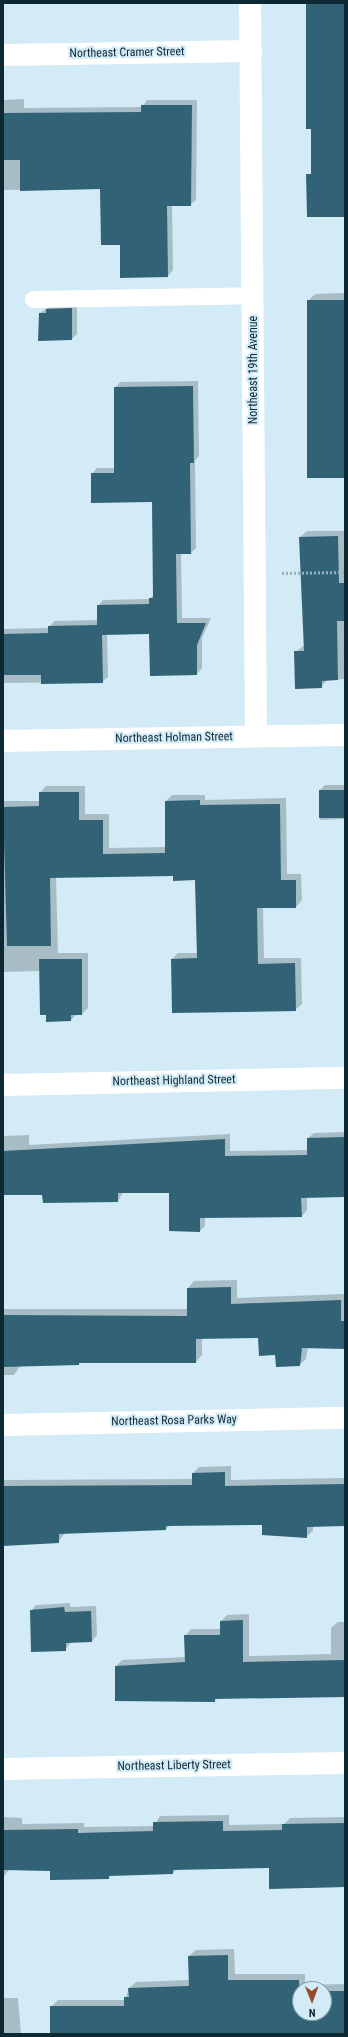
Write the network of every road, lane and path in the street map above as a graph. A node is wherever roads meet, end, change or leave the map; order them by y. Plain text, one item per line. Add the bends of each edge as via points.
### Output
1 (250, 3) edge
2 (251, 51) junction
3 (3, 55) edge
4 (253, 295) junction
5 (33, 299) dead end
6 (255, 572) junction
7 (345, 572) edge
8 (345, 735) edge
9 (256, 736) junction
10 (3, 740) edge
11 (345, 1078) edge
12 (3, 1085) edge
13 (345, 1418) edge
14 (3, 1425) edge
15 (345, 1763) edge
16 (3, 1769) edge

1 - 2 street, Northeast 19th Avenue
2 - 3 street, Northeast Cramer Street
2 - 4 street, Northeast 19th Avenue
4 - 5 lane
4 - 6 street, Northeast 19th Avenue
6 - 7 path
6 - 9 street, Northeast 19th Avenue
8 - 9 street, Northeast Holman Street
9 - 10 street, Northeast Holman Street
11 - 12 street, Northeast Highland Street
13 - 14 street, Northeast Rosa Parks Way
15 - 16 street, Northeast Liberty Street

